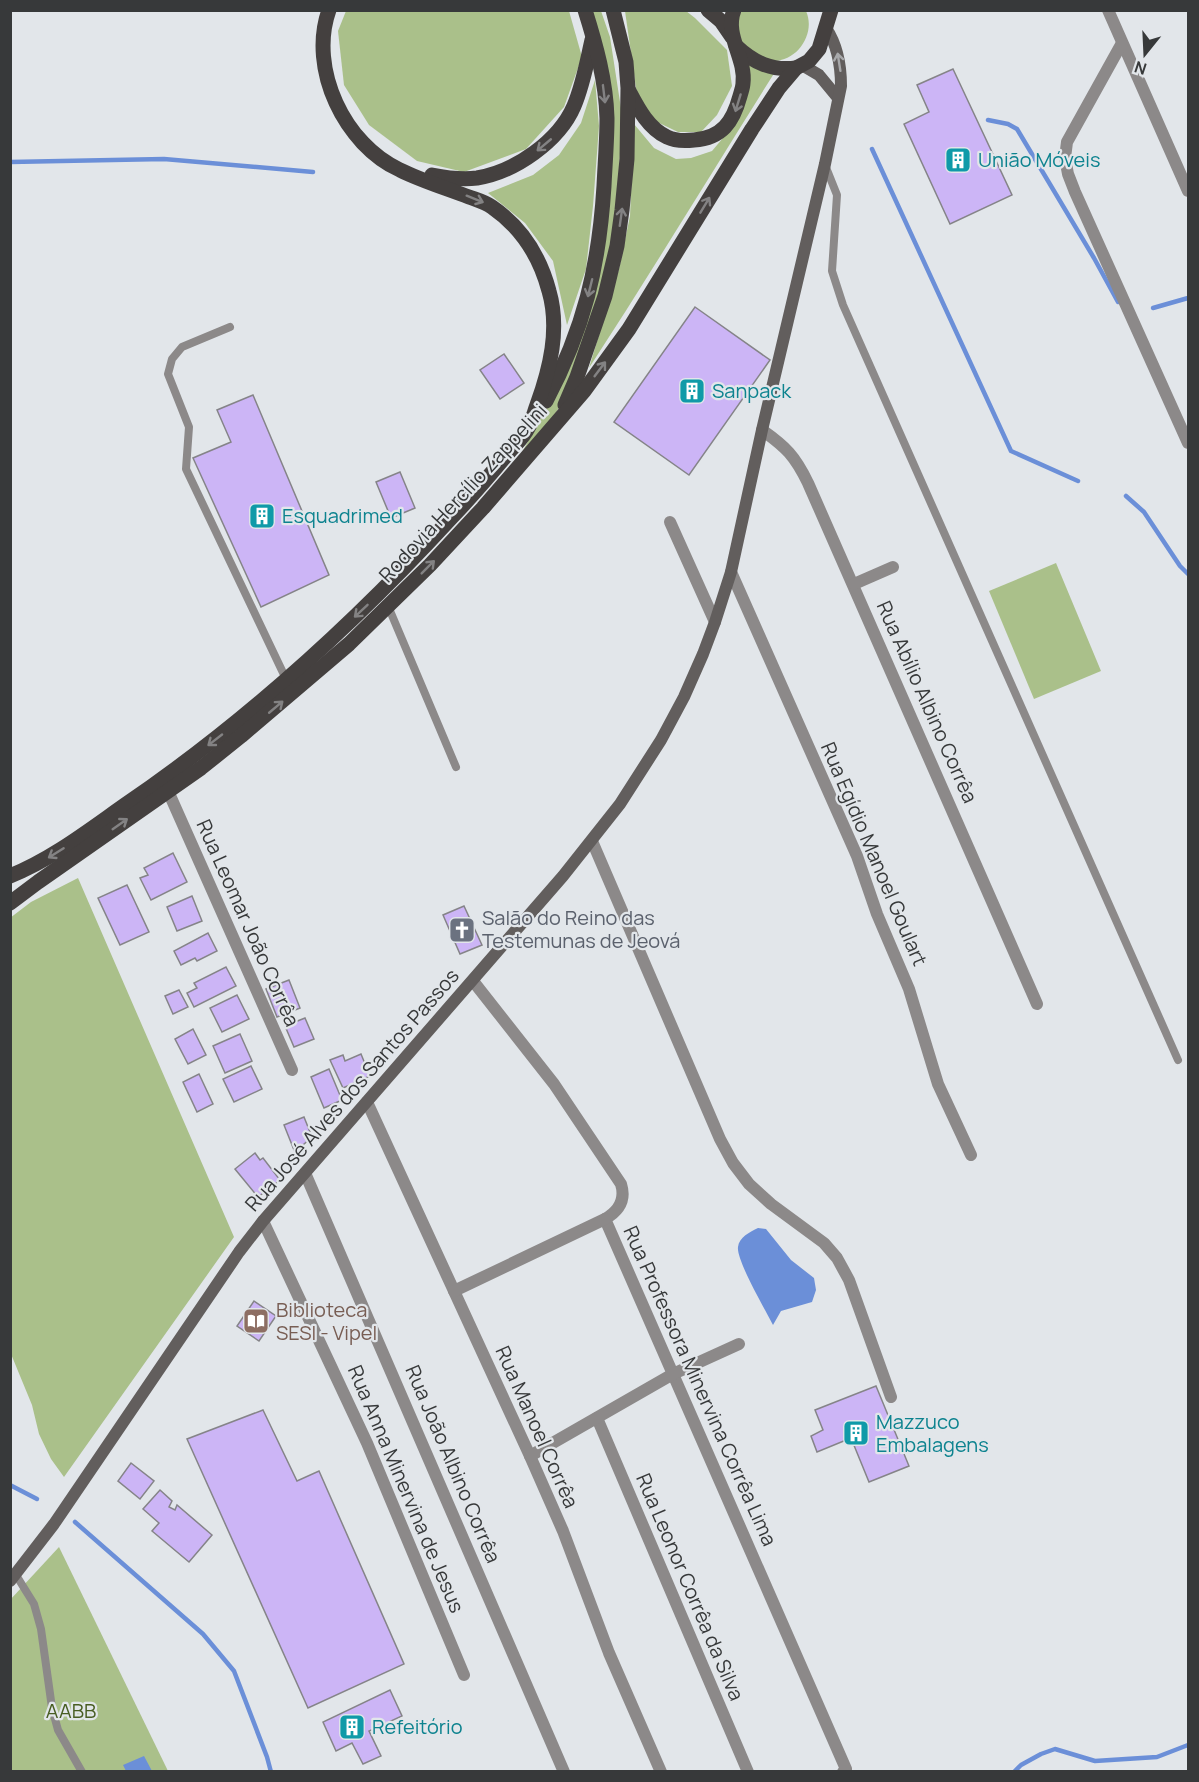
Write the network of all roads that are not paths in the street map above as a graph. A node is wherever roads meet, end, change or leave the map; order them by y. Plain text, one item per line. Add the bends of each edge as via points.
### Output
1 (329, 10) edge
2 (585, 10) edge
3 (613, 10) edge
4 (708, 10) edge
5 (734, 10) edge
6 (1111, 12) edge
7 (826, 18) edge
8 (593, 37) junction
9 (735, 42) junction
10 (1122, 43) junction
11 (799, 67) junction
12 (628, 88) junction
13 (838, 98) junction
14 (825, 164) junction
15 (400, 171) junction
16 (1187, 184) edge
17 (230, 327) dead end
18 (528, 429) junction
19 (762, 430) junction
20 (550, 431) junction
21 (1188, 443) edge
22 (670, 522) dead end
23 (893, 567) dead end
24 (731, 572) junction
25 (854, 584) junction
26 (388, 606) junction
27 (715, 622) junction
28 (286, 679) junction
29 (456, 767) dead end
30 (168, 791) junction
31 (592, 841) junction
32 (10, 876) edge
33 (10, 903) edge
34 (473, 981) junction
35 (1037, 1004) dead end
36 (1178, 1060) dead end
37 (292, 1070) dead end
38 (367, 1102) junction
39 (970, 1155) dead end
40 (305, 1173) junction
41 (605, 1219) junction
42 (264, 1221) junction
43 (454, 1291) junction
44 (739, 1344) dead end
45 (673, 1374) junction
46 (891, 1397) dead end
47 (597, 1418) junction
48 (530, 1455) junction
49 (13, 1578) edge
50 (464, 1675) dead end
51 (82, 1772) edge
52 (564, 1772) edge
53 (661, 1772) edge
54 (748, 1772) edge
55 (843, 1772) edge

1 - 15 main road, Rodovia Hercílio Zappelini via 322,42 330,89 346,122 364,145
2 - 8 main road
3 - 12 main road
4 - 9 main road via 722,21
5 - 9 main road via 731,31
6 - 10 street
7 - 11 main road, Rodovia Hercílio Zappelini via 819,49
13 -> 7 street, Rua José Alves dos Santos Passos via 839,57
8 -> 15 main road via 573,108 560,130 526,159 478,178 452,179
8 -> 18 main road via 607,116 596,266 563,369
9 - 11 main road via 759,64 777,69
9 -> 12 main road via 743,83 735,112 715,136 684,141 666,137 643,118
10 - 16 street
10 - 21 street via 1075,125 1065,158 1075,192
11 - 13 street via 819,75
20 -> 11 main road, Rodovia Hercílio Zappelini via 629,330 752,129 779,88
20 -> 12 main road via 577,377 605,296 617,246 627,159
13 - 14 street, Rua José Alves dos Santos Passos
14 - 19 street, Rua José Alves dos Santos Passos
14 - 36 lane via 837,195 832,271 843,305
15 -> 18 main road, Rodovia Hercílio Zappelini via 489,205 521,233 537,257 554,309 554,330 542,391
17 - 28 lane via 182,346 172,359 168,374 189,426 186,469
18 -> 28 main road, Rodovia Hercílio Zappelini via 422,550
19 - 24 street, Rua José Alves dos Santos Passos
19 - 25 street, Rua Abílio Albino Corrêa via 782,444 800,467
26 -> 20 main road, Rodovia Hercílio Zappelini via 483,508
22 - 27 street
23 - 25 street
24 - 27 street, Rua José Alves dos Santos Passos
24 - 39 street, Rua Egídio Manoel Goulart via 857,856 909,989 938,1084
25 - 35 street, Rua Abílio Albino Corrêa
26 - 29 lane
30 -> 26 main road, Rodovia Hercílio Zappelini via 309,679
27 - 31 street, Rua José Alves dos Santos Passos via 684,697 661,740
28 -> 32 main road, Rodovia Hercílio Zappelini via 156,784 65,847
33 -> 30 main road, Rodovia Hercílio Zappelini
30 - 37 street, Rua Leomar João Corrêa
31 - 34 street, Rua José Alves dos Santos Passos
31 - 46 street via 724,1147 749,1184 824,1243 837,1258 849,1280
34 - 38 street, Rua José Alves dos Santos Passos
34 - 41 street, Rua Professora Minervina Corrêa Lima via 554,1084 621,1184 620,1207
38 - 40 street, Rua José Alves dos Santos Passos
38 - 43 street, Rua Manoel Corrêa
40 - 42 street, Rua José Alves dos Santos Passos
40 - 52 street, Rua João Albino Corrêa
41 - 43 street
41 - 45 street, Rua Professora Minervina Corrêa Lima
42 - 49 street, Rua José Alves dos Santos Passos
42 - 50 street, Rua Anna Minervina de Jesus via 367,1443
43 - 48 street, Rua Manoel Corrêa
44 - 45 street
45 - 47 street
45 - 55 street, Rua Professora Minervina Corrêa Lima via 846,1769
47 - 48 street
47 - 54 street, Rua Leonor Corrêa da Silva
48 - 53 street, Rua Manoel Corrêa
49 - 51 lane via 34,1604 58,1730

